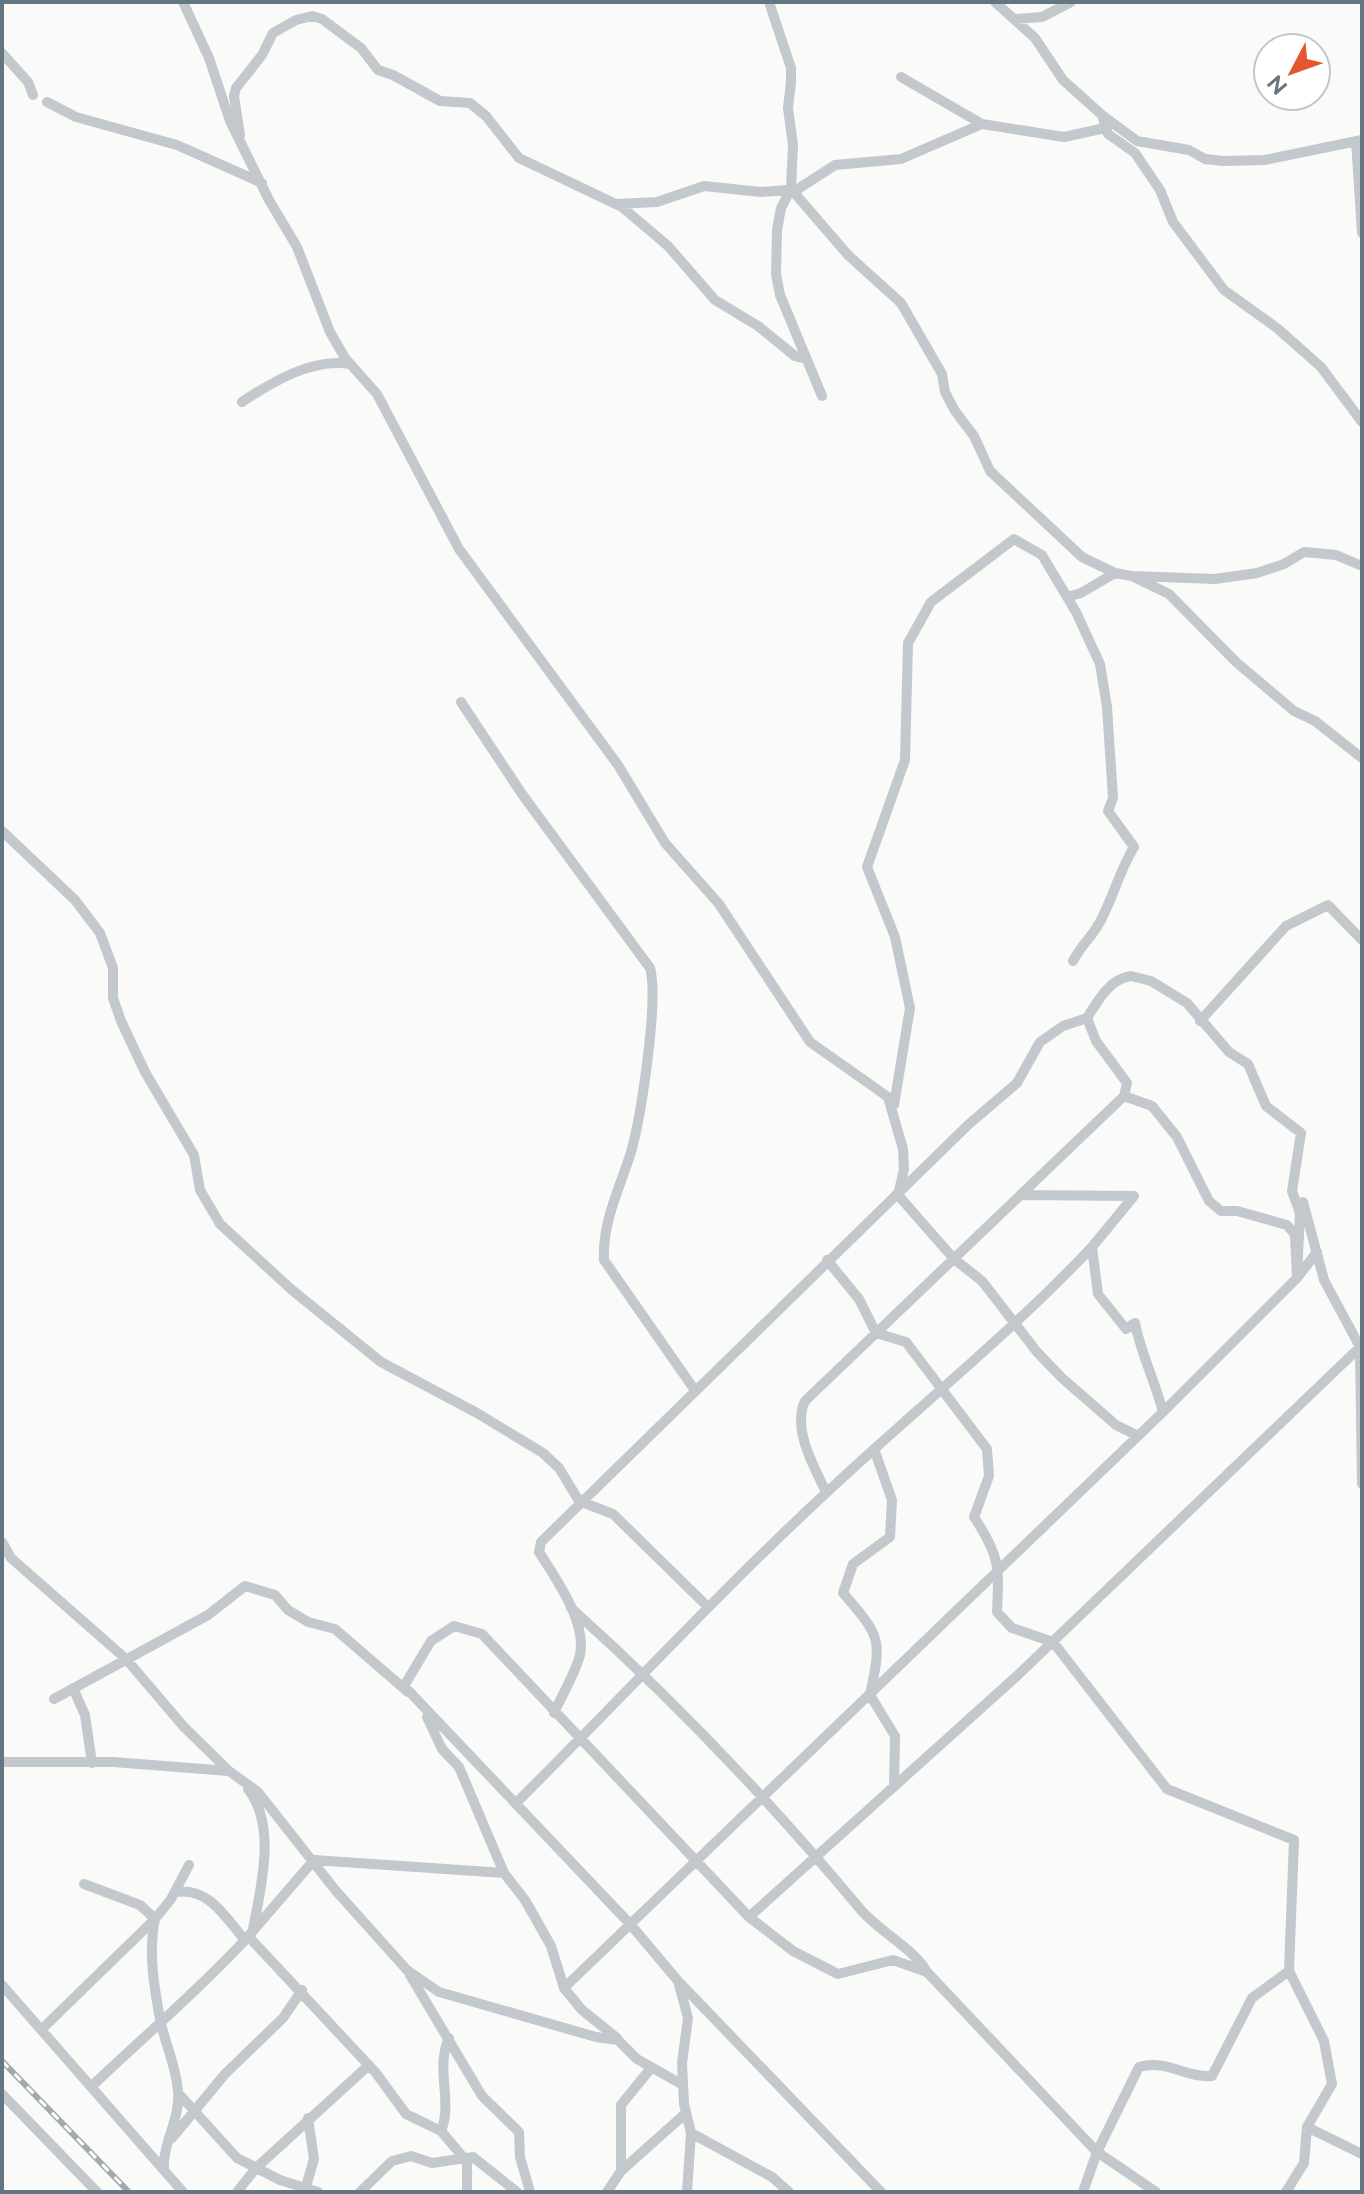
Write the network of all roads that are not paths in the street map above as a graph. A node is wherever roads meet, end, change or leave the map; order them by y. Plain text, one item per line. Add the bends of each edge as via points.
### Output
1 (183, 2) edge
2 (769, 2) edge
3 (995, 2) edge
4 (1071, 2) edge
5 (1015, 19) junction
6 (2, 53) edge
7 (901, 77) dead end
8 (33, 95) dead end
9 (47, 102) dead end
10 (1102, 115) junction
11 (982, 124) junction
12 (1105, 128) junction
13 (240, 137) junction
14 (1359, 141) edge
15 (262, 183) junction
16 (791, 189) junction
17 (615, 204) junction
18 (1362, 233) edge
19 (806, 359) junction
20 (352, 365) junction
21 (822, 396) dead end
22 (242, 402) dead end
23 (1362, 422) edge
24 (1362, 566) edge
25 (1115, 573) junction
26 (1132, 576) junction
27 (1067, 597) junction
28 (461, 702) dead end
29 (1362, 758) edge
30 (2, 831) edge
31 (1362, 940) edge
32 (1073, 961) dead end
33 (1087, 1018) junction
34 (1200, 1021) junction
35 (1124, 1096) junction
36 (894, 1111) junction
37 (1294, 1181) junction
38 (898, 1195) junction
39 (1022, 1195) junction
40 (1092, 1247) junction
41 (1317, 1252) junction
42 (954, 1259) junction
43 (827, 1260) junction
44 (1297, 1278) junction
45 (1013, 1322) junction
46 (876, 1333) junction
47 (1360, 1347) junction
48 (694, 1389) junction
49 (945, 1389) junction
50 (1163, 1412) junction
51 (1138, 1436) junction
52 (874, 1449) junction
53 (1362, 1484) edge
54 (826, 1492) junction
55 (579, 1501) junction
56 (2, 1542) edge
57 (999, 1572) junction
58 (707, 1606) junction
59 (571, 1608) junction
60 (1053, 1642) junction
61 (126, 1659) junction
62 (644, 1673) junction
63 (404, 1686) junction
64 (73, 1688) junction
65 (870, 1695) junction
66 (54, 1699) dead end
67 (554, 1713) junction
68 (581, 1739) junction
69 (2, 1762) edge
70 (92, 1763) junction
71 (229, 1771) junction
72 (241, 1780) junction
73 (894, 1787) junction
74 (764, 1797) junction
75 (516, 1803) junction
76 (818, 1855) junction
77 (314, 1860) junction
78 (696, 1862) junction
79 (189, 1865) dead end
80 (504, 1873) junction
81 (84, 1884) dead end
82 (175, 1892) junction
83 (749, 1917) junction
84 (155, 1919) junction
85 (631, 1925) junction
86 (249, 1936) junction
87 (407, 1970) junction
88 (1289, 1971) junction
89 (927, 1972) junction
90 (678, 1981) junction
91 (2, 1985) edge
92 (564, 1988) junction
93 (302, 1990) junction
94 (14, 1997) junction
95 (2, 2000) edge
96 (160, 2021) junction
97 (42, 2029) junction
98 (449, 2038) junction
99 (618, 2040) junction
100 (369, 2065) junction
101 (651, 2068) junction
102 (683, 2085) junction
103 (92, 2086) junction
104 (2, 2094) edge
105 (179, 2094) junction
106 (195, 2111) junction
107 (686, 2113) junction
108 (308, 2118) junction
109 (1307, 2127) junction
110 (441, 2131) junction
111 (691, 2133) junction
112 (171, 2139) junction
113 (1097, 2152) junction
114 (1362, 2154) edge
115 (464, 2159) junction
116 (621, 2167) junction
117 (256, 2168) junction
118 (164, 2169) junction
119 (305, 2189) edge
120 (607, 2190) edge
121 (97, 2192) edge
122 (183, 2192) edge
123 (237, 2192) edge
124 (318, 2192) edge
125 (360, 2192) edge
126 (467, 2192) edge
127 (517, 2192) edge
128 (530, 2192) edge
129 (687, 2192) edge
130 (789, 2192) edge
131 (881, 2192) edge
132 (1083, 2192) edge
133 (1156, 2192) edge
134 (1286, 2192) edge

1 - 13 street
2 - 16 street via 791,68
3 - 5 street
4 - 5 street via 1042,17
5 - 10 street via 1063,80
6 - 8 street
7 - 11 street
9 - 15 street via 76,117 177,145
10 - 12 street
10 - 14 street via 1137,141 1223,161 1265,160
11 - 12 street via 1064,137
11 - 16 street via 901,159 835,165
12 - 23 street via 1135,153 1160,190 1173,222 1224,290 1321,367
13 - 15 street
13 - 17 street via 234,96 243,77 280,27 312,16 361,48 378,70 440,101 470,103 519,158
14 - 18 street
15 - 20 street via 297,247 330,332
16 - 17 street via 761,192 704,186 657,202
16 - 19 street via 777,230 776,274
16 - 25 street via 848,255 901,303 990,471 1071,549
17 - 19 street via 668,246 715,300
19 - 21 street
20 - 22 street via 294,372
20 - 36 street via 377,394 459,549 618,765 649,821 719,904 810,1042 888,1097
24 - 26 street via 1319,551 1304,552 1257,573 1215,579
25 - 26 street
25 - 27 street
26 - 29 street via 1169,594 1236,662
27 - 32 street via 1100,664 1113,798 1108,811 1134,847 1102,920
27 - 36 street via 1042,555 1014,539 931,602 908,643 905,760 867,867 895,937 910,1008
28 - 48 street via 650,968 654,984 646,1075 631,1150 603,1240 604,1260
30 - 55 street via 75,900 100,933 113,968 113,998 121,1021 194,1155 200,1190 220,1224 381,1362 543,1453
31 - 34 street via 1328,905 1286,926
33 - 34 street via 1103,993 1121,977 1131,976 1151,981 1187,1003
33 - 35 street via 1096,1041 1127,1083
33 - 38 street via 1040,1042 1017,1083
34 - 37 street via 1248,1064 1266,1106 1301,1133
35 - 39 street
35 - 44 street via 1152,1106 1177,1137 1209,1201 1221,1211 1287,1225 1295,1235
36 - 38 street via 904,1169
37 - 41 street
37 - 44 street via 1300,1213
38 - 42 street
38 - 43 street
39 - 40 street via 1134,1196
39 - 42 street
40 - 45 street
40 - 50 street via 1098,1294 1126,1329 1135,1323
41 - 44 street
41 - 47 street via 1324,1280
42 - 45 street via 982,1281
42 - 46 street
43 - 46 street via 859,1299
43 - 48 street
44 - 50 street
45 - 49 street
45 - 51 street via 1092,1406
46 - 49 street via 906,1342
46 - 54 street via 800,1411 809,1453
47 - 53 street
47 - 60 street
48 - 55 street
49 - 52 street
49 - 57 street via 987,1449 989,1476 974,1517 993,1546
50 - 51 street
51 - 57 street
52 - 54 street
52 - 65 street via 892,1500 890,1537 853,1564 843,1593 873,1628 879,1650
54 - 58 street
55 - 58 street via 613,1514
55 - 59 street via 539,1547
56 - 61 street via 11,1558
57 - 60 street via 997,1612 1012,1628
57 - 65 street
58 - 62 street
59 - 62 street
59 - 67 street via 580,1654
60 - 73 street
60 - 88 street via 1167,1789 1294,1840
61 - 63 street via 208,1615 245,1586 275,1595 308,1622 335,1629
61 - 64 street
61 - 71 street
62 - 68 street
62 - 74 street
63 - 67 street via 431,1641 454,1626 467,1628 495,1646
63 - 75 street
63 - 80 street via 459,1767
64 - 66 street
64 - 70 street via 85,1715
65 - 73 street via 895,1736
65 - 74 street
67 - 68 street
68 - 75 street
68 - 78 street
69 - 70 street
70 - 71 street
71 - 72 street
72 - 77 street via 258,1792
72 - 86 street via 253,1795 263,1835 264,1869
73 - 76 street
74 - 76 street
74 - 78 street
75 - 85 street
76 - 83 street
76 - 89 street via 884,1935 920,1960
77 - 80 street
77 - 86 street
77 - 87 street
78 - 83 street
78 - 85 street
79 - 82 street
80 - 92 street via 551,1946
81 - 84 street via 140,1905
82 - 84 street
82 - 86 street via 205,1894
83 - 89 street via 793,1951 838,1974 893,1960
84 - 96 street via 151,1941
84 - 97 street
85 - 90 street
85 - 92 street
86 - 93 street
86 - 96 street via 202,1987
87 - 98 street
87 - 99 street via 439,1992
88 - 109 street via 1324,2041 1332,2084
88 - 113 street via 1252,1998 1212,2076 1196,2077 1154,2063 1139,2067
89 - 113 street
90 - 102 street via 688,2018
90 - 131 street
91 - 94 street
92 - 99 street
93 - 100 street
93 - 106 street via 283,2018
94 - 95 street
94 - 97 street
96 - 103 street
96 - 105 street
97 - 103 street
98 - 110 street
98 - 128 street via 482,2096 519,2132
99 - 101 street
100 - 108 street
100 - 110 street via 406,2114
101 - 102 street
101 - 116 street via 621,2105
102 - 107 street
103 - 118 street
104 - 121 street
105 - 106 street
105 - 112 street
106 - 112 street
106 - 117 street via 237,2158
107 - 111 street
107 - 116 street
108 - 117 street via 291,2140
108 - 119 street via 314,2159
109 - 114 street
109 - 134 street via 1304,2163
110 - 115 street
111 - 129 street
111 - 130 street via 772,2177
112 - 118 street via 162,2154
113 - 132 street
113 - 133 street
115 - 125 street via 432,2163 411,2156 392,2161
115 - 126 street
115 - 127 street via 473,2157
116 - 120 street
117 - 119 street
117 - 123 street
118 - 122 street
119 - 124 street

